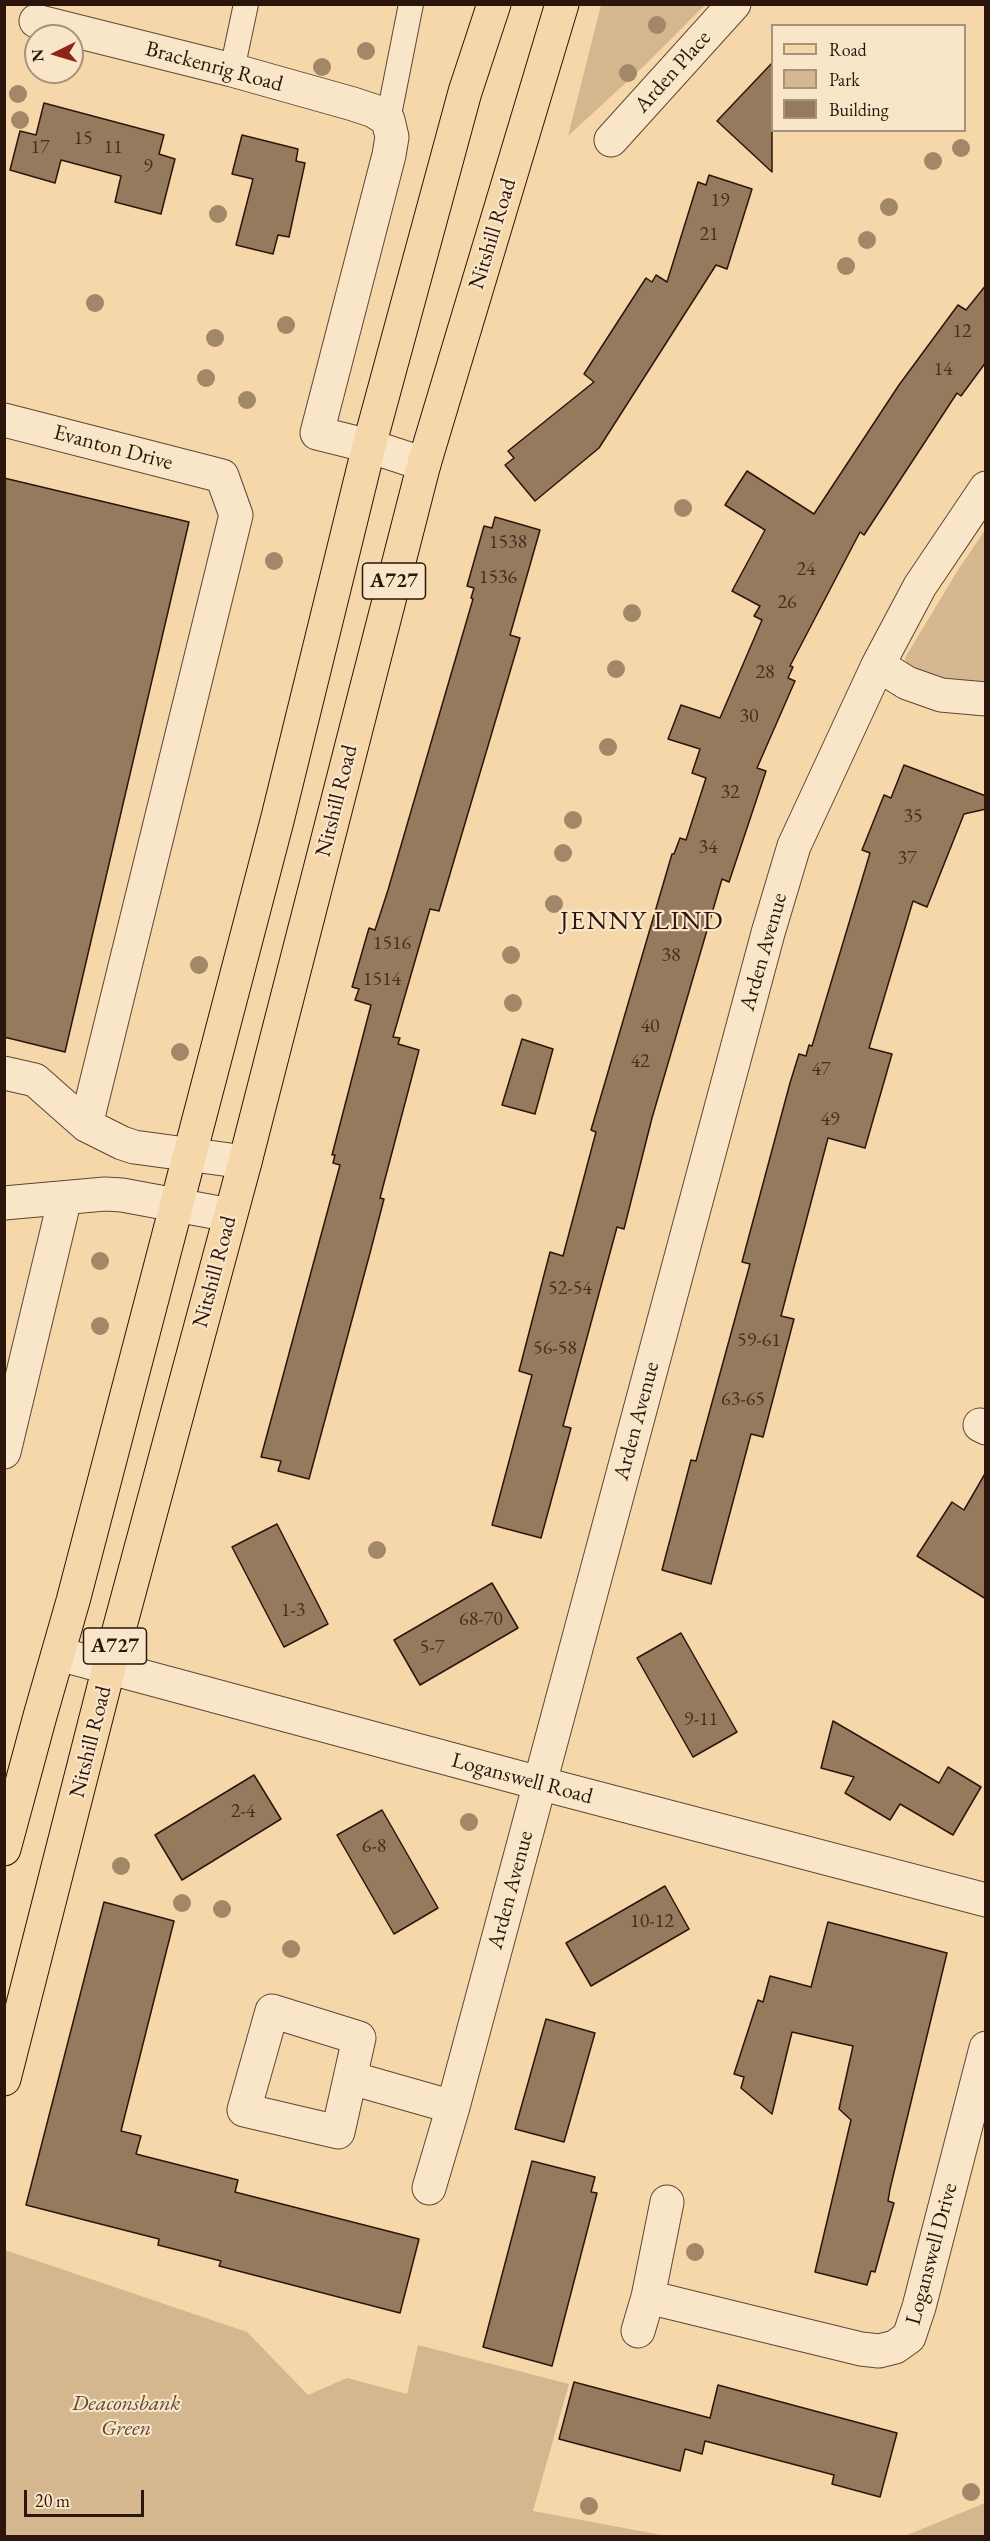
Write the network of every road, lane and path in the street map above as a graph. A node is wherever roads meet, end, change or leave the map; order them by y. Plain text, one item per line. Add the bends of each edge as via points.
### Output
1 (246, 4) edge
2 (411, 4) edge
3 (494, 4) edge
4 (562, 4) edge
5 (734, 4) edge
6 (36, 21) dead end
7 (232, 70) junction
8 (388, 120) junction
9 (611, 140) dead end
10 (4, 420) edge
11 (369, 446) junction
12 (424, 464) junction
13 (986, 488) edge
14 (878, 665) junction
15 (986, 699) edge
16 (4, 1073) edge
17 (86, 1125) junction
18 (190, 1154) junction
19 (245, 1162) junction
20 (65, 1198) junction
21 (4, 1203) edge
22 (176, 1207) junction
23 (230, 1215) junction
24 (4, 1452) edge
25 (59, 1654) junction
26 (109, 1668) junction
27 (539, 1783) junction
28 (4, 1848) edge
29 (986, 1900) edge
30 (986, 2048) edge
31 (351, 2078) dead end
32 (4, 2079) edge
33 (453, 2107) junction
34 (429, 2188) dead end
35 (667, 2202) dead end
36 (648, 2297) junction
37 (638, 2331) dead end

1 - 7 lane
2 - 8 lane
3 - 11 main road, A727 via 465,92
4 - 12 main road, Nitshill Road / A727
5 - 9 street, Arden Place
6 - 7 street, Brackenrig Road
7 - 8 street, Brackenrig Road via 374,111
8 - 11 street via 392,136 389,155 317,433
10 - 17 street, Evanton Drive via 222,477 236,515
11 - 12 street
11 - 18 main road, A727
12 - 19 main road, Nitshill Road / A727
13 - 14 street, Arden Avenue via 920,586
14 - 15 street via 907,683 942,696
14 - 27 street, Arden Avenue via 794,846
16 - 17 street via 35,1080
17 - 18 street via 134,1147
18 - 19 street
18 - 22 main road, A727
19 - 23 main road, Nitshill Road / A727
20 - 21 street
20 - 22 street via 122,1195
20 - 24 street
22 - 23 street
22 - 25 main road, A727
23 - 26 main road, Nitshill Road / A727
25 - 26 street, Loganswell Road
25 - 28 main road, A727
26 - 27 street, Loganswell Road
26 - 32 main road, Nitshill Road / A727
27 - 29 street, Loganswell Road
27 - 33 street, Arden Avenue
30 - 36 street, Loganswell Drive via 909,2337 895,2347 879,2351 861,2349
31 - 33 street
33 - 34 street, Arden Avenue
35 - 36 street
36 - 37 street

